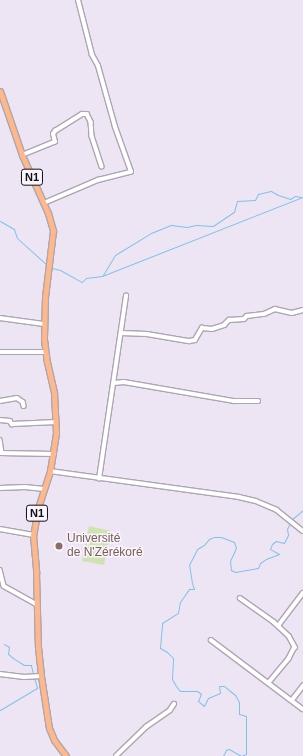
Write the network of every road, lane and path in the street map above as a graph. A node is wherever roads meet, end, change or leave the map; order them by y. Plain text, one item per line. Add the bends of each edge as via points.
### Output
1 (78, 0) edge
2 (0, 91) edge
3 (22, 155) junction
4 (102, 166) dead end
5 (44, 203) junction
6 (126, 296) dead end
7 (303, 310) edge
8 (0, 318) edge
9 (44, 324) junction
10 (121, 334) junction
11 (0, 352) edge
12 (45, 352) junction
13 (114, 383) junction
14 (0, 401) edge
15 (258, 401) dead end
16 (24, 406) dead end
17 (0, 420) edge
18 (56, 422) junction
19 (0, 440) edge
20 (1, 453) edge
21 (54, 454) junction
22 (50, 471) junction
23 (99, 479) junction
24 (0, 488) edge
25 (44, 489) junction
26 (0, 529) edge
27 (303, 531) edge
28 (33, 535) junction
29 (0, 570) edge
30 (303, 593) edge
31 (240, 598) dead end
32 (37, 604) junction
33 (278, 626) junction
34 (211, 640) dead end
35 (0, 674) edge
36 (41, 676) junction
37 (269, 683) junction
38 (303, 686) edge
39 (292, 700) junction
40 (174, 704) dead end
41 (303, 709) edge
42 (66, 756) edge
43 (116, 756) edge

1 - 5 street via 92,55 98,66 114,126 131,172 98,180
2 - 3 main road, N1
3 - 4 street via 55,142 55,131 82,114 87,114
3 - 5 main road, N1
5 - 9 main road, N1 via 53,231
6 - 10 street
7 - 10 street via 292,313 275,309 244,319 229,320 224,325 212,329 202,328 195,340 189,341 132,332
8 - 9 street
9 - 12 main road, N1
10 - 13 street
11 - 12 street
12 - 18 main road, N1 via 54,393
13 - 15 street via 124,382 234,401
13 - 23 street
14 - 16 street via 17,398
17 - 18 street via 10,421 12,424
18 - 21 main road, N1
19 - 20 street
20 - 21 street
21 - 22 main road, N1
22 - 23 street
22 - 25 main road, N1
23 - 27 street via 256,501 277,510
24 - 25 street
25 - 28 main road, N1
26 - 28 street
28 - 32 main road, N1
29 - 32 street via 4,586
30 - 33 street
31 - 33 street
32 - 36 main road, N1
33 - 37 street via 290,636 296,647
34 - 37 street
35 - 36 street
36 - 42 main road, N1 via 49,728
37 - 39 street
38 - 39 street
39 - 41 street
40 - 43 street

